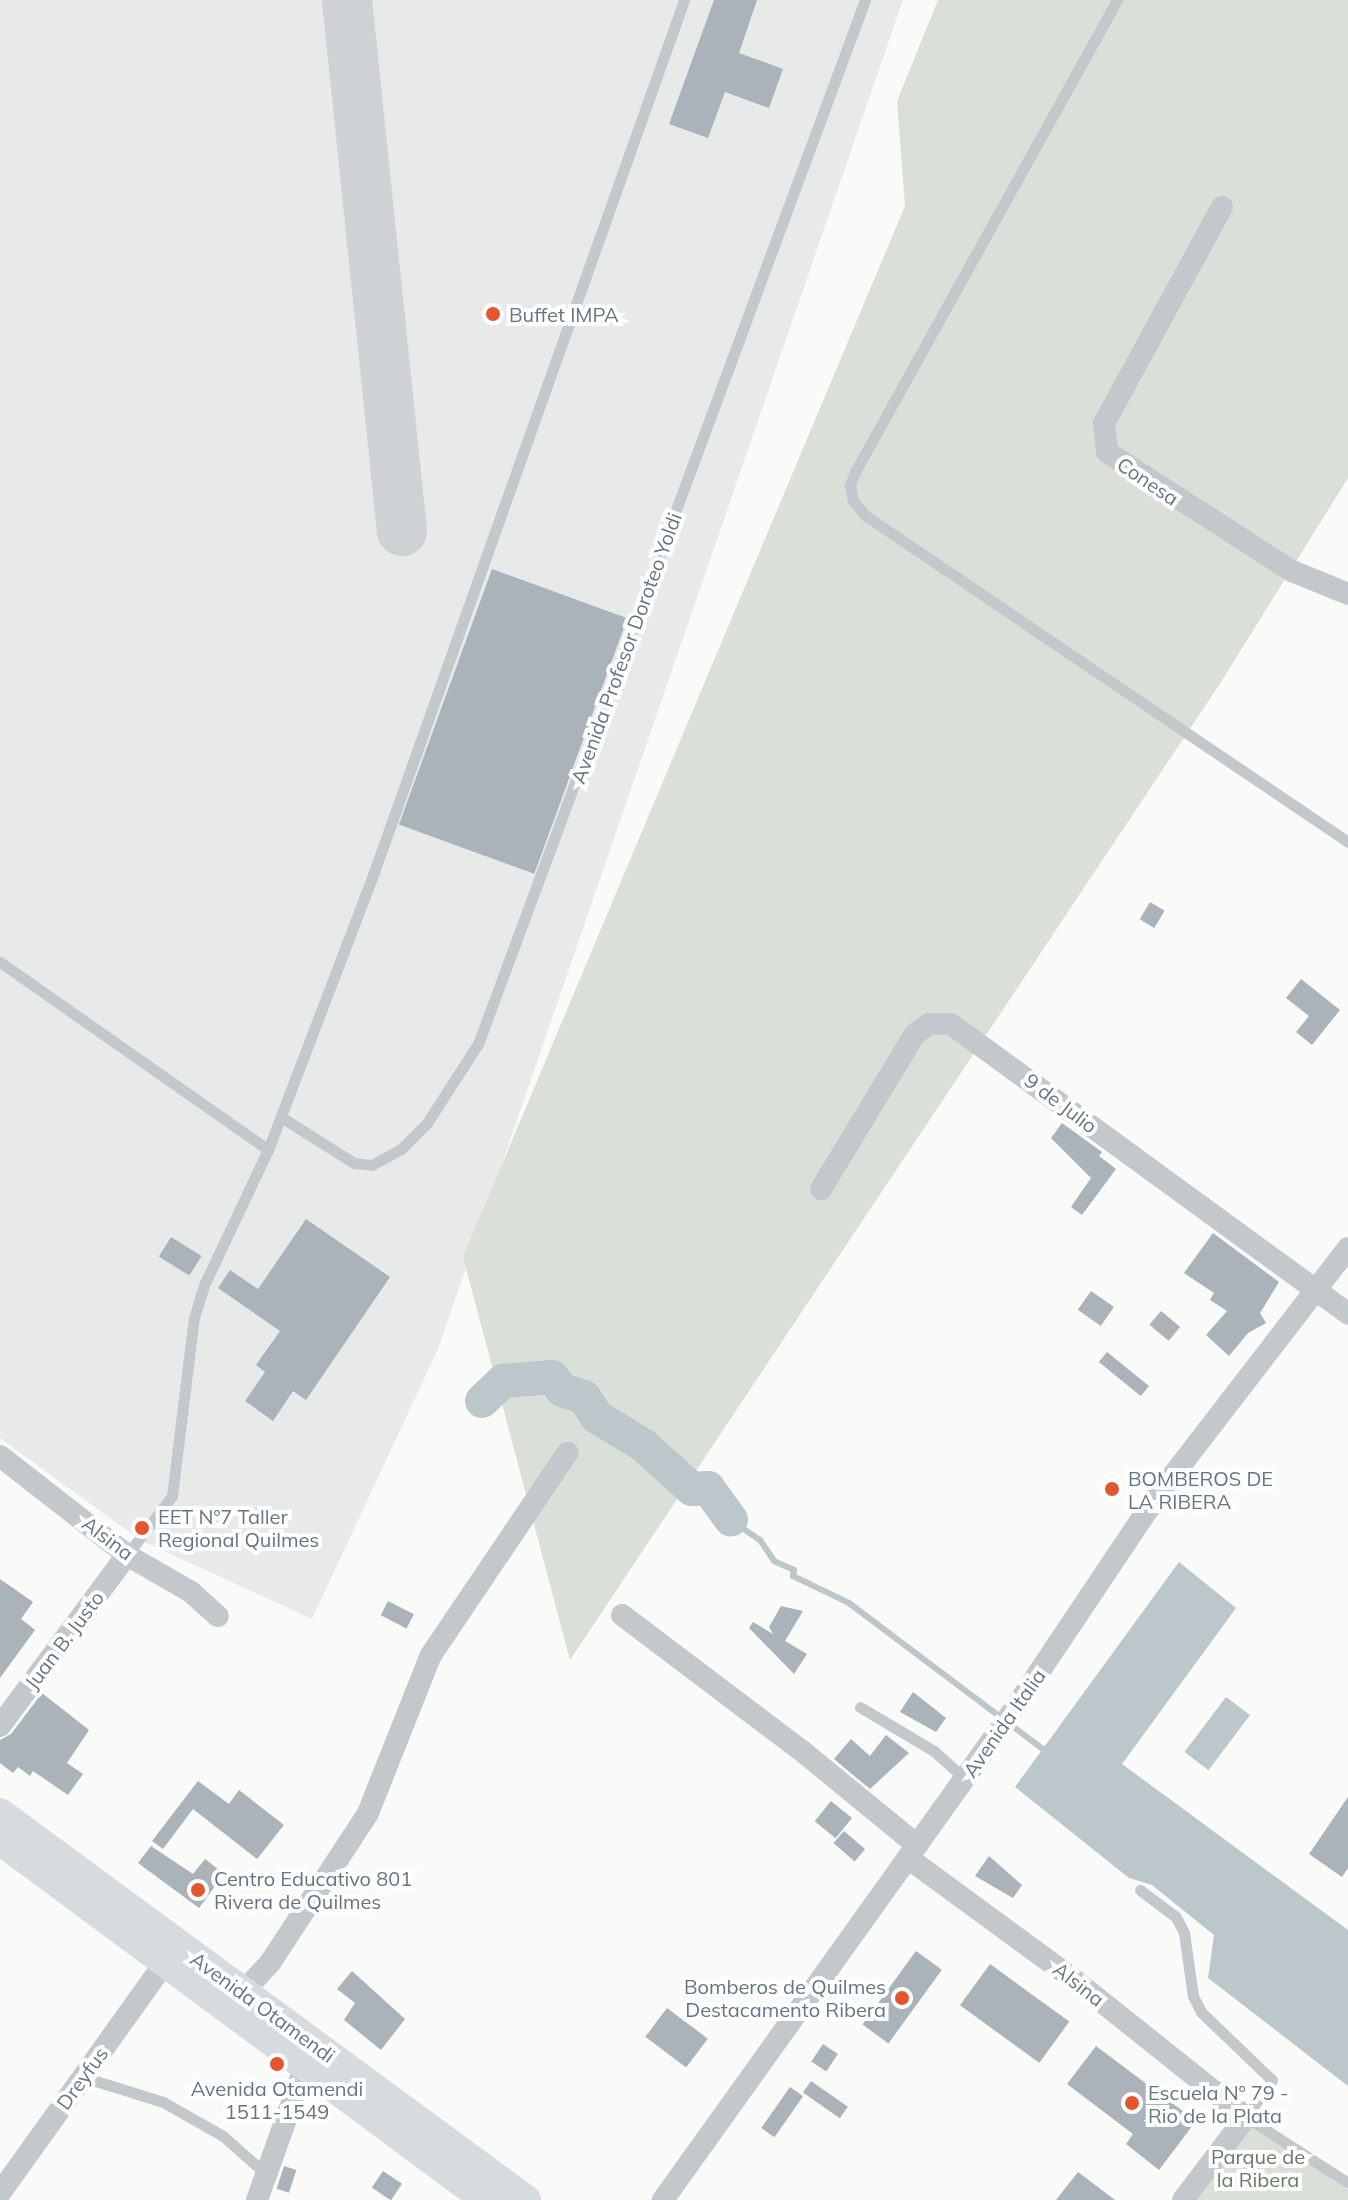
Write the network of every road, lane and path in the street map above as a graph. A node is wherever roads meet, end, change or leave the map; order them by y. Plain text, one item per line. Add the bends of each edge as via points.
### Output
1 (684, 0) edge
2 (865, 0) edge
3 (1117, 0) edge
4 (1222, 207) dead end
5 (1348, 594) edge
6 (1348, 842) edge
7 (0, 962) edge
8 (281, 1117) junction
9 (268, 1150) junction
10 (821, 1189) dead end
11 (1348, 1248) edge
12 (1315, 1291) junction
13 (1348, 1314) edge
14 (567, 1453) dead end
15 (0, 1456) edge
16 (127, 1555) junction
17 (622, 1615) dead end
18 (218, 1616) dead end
19 (860, 1707) dead end
20 (0, 1726) edge
21 (965, 1779) junction
22 (0, 1813) edge
23 (0, 1840) edge
24 (913, 1851) junction
25 (1140, 1890) dead end
26 (164, 1964) junction
27 (242, 1993) junction
28 (308, 2057) junction
29 (83, 2077) junction
30 (1246, 2117) junction
31 (266, 2174) junction
32 (1348, 2183) edge
33 (0, 2193) edge
34 (257, 2200) edge
35 (486, 2200) edge
36 (526, 2200) edge
37 (663, 2200) edge
38 (1183, 2200) edge

1 - 8 lane via 373,875
2 - 8 lane, Avenida Profesor Doroteo Yoldi via 478,1044 427,1123 401,1149 372,1165 354,1163
3 - 6 lane via 856,470 850,485 853,501 866,516
4 - 5 street, Conesa via 1104,423 1102,437 1120,465 1292,571
7 - 9 lane
8 - 9 lane
9 - 16 lane via 194,1318 172,1496
10 - 12 street, 9 de Julio via 915,1034 929,1024 951,1024
11 - 12 street, Avenida Italia
12 - 13 street, 9 de Julio
12 - 21 street, Avenida Italia via 1154,1500
14 - 27 street via 431,1655 368,1813 270,1963
15 - 16 street, Alsina
16 - 18 street, Alsina via 191,1592
16 - 20 street, Juan B. Justo
17 - 24 street, Alsina via 802,1751
19 - 21 lane via 934,1751
21 - 24 street, Avenida Italia
22 - 27 main road, Avenida Otamendi
23 - 26 main road, Avenida Otamendi
24 - 30 street, Alsina
24 - 37 street, Avenida Italia
25 - 30 lane via 1176,1917 1184,1933 1193,1996 1201,2012 1272,2080
26 - 28 main road, Avenida Otamendi
26 - 29 street, Dreyfus
27 - 28 main road, Avenida Otamendi
28 - 31 street
28 - 35 main road, Avenida Otamendi
28 - 36 main road, Avenida Otamendi
29 - 31 lane via 163,2102 223,2136
29 - 33 street, Dreyfus
30 - 32 lane
30 - 38 street
31 - 34 street

